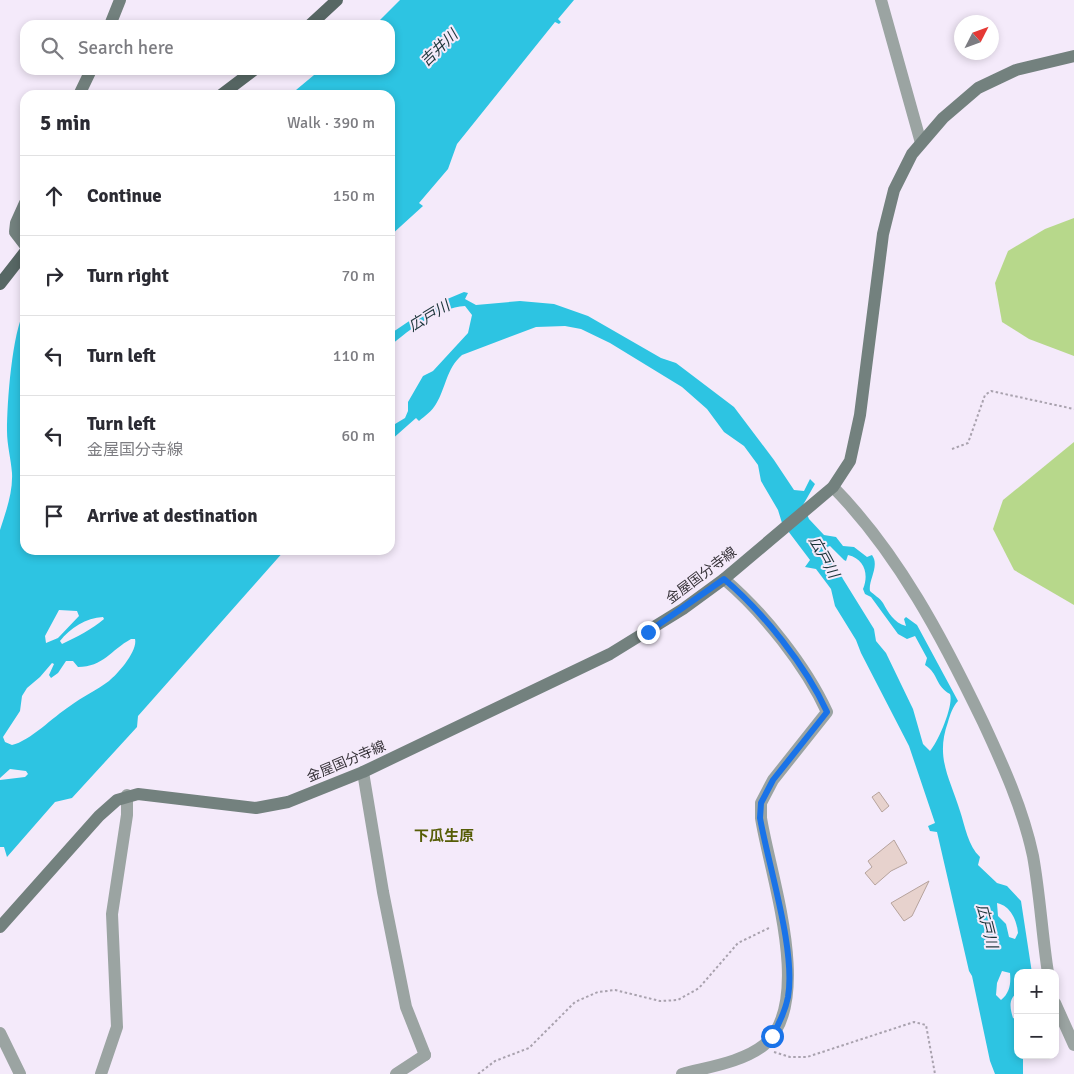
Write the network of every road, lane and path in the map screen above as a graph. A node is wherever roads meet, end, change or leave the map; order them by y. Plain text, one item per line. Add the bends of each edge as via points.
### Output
1 (120, 0) edge
2 (337, 0) edge
3 (881, 0) edge
4 (112, 20) edge
5 (315, 20) edge
6 (1074, 56) edge
7 (89, 75) edge
8 (248, 75) edge
9 (81, 90) edge
10 (228, 90) edge
11 (920, 143) junction
12 (20, 214) edge
13 (20, 238) edge
14 (20, 258) edge
15 (0, 284) edge
16 (1074, 409) edge
17 (952, 449) dead end
18 (830, 489) junction
19 (724, 579) junction
20 (363, 772) junction
21 (127, 795) junction
22 (782, 923) junction
23 (0, 927) edge
24 (1047, 969) edge
25 (1059, 1012) edge
26 (0, 1033) edge
27 (764, 1044) junction
28 (1074, 1045) edge
29 (424, 1055) junction
30 (20, 1074) edge
31 (100, 1074) edge
32 (396, 1074) edge
33 (415, 1074) edge
34 (478, 1074) edge
35 (682, 1074) edge
36 (935, 1074) edge

1 - 4 main road
2 - 5 main road
3 - 11 street
6 - 11 main road, 金屋国分寺線 via 1016,70 978,88
7 - 9 main road
8 - 10 main road
11 - 18 main road, 金屋国分寺線 via 900,178 889,210 883,234 855,445 846,469
12 - 13 main road via 15,232
14 - 15 main road
16 - 17 path via 991,391 985,395 968,443
18 - 19 main road, 金屋国分寺線
18 - 24 street via 887,553 924,609 967,689 1012,785 1033,856
19 - 20 main road, 金屋国分寺線 via 683,609 610,654
19 - 22 street via 761,615 816,688 827,712 773,780 761,803 760,818
20 - 21 main road, 金屋国分寺線 via 288,802 256,808 148,794
20 - 29 street via 406,1007
21 - 23 main road via 108,806
21 - 31 street via 127,815 112,914 118,1027
22 - 27 street via 788,959 788,996 782,1018
22 - 34 path via 738,943 699,988 678,1000 660,1001 615,990 598,992 575,1002 529,1048 495,1060
25 - 28 street
26 - 30 street
27 - 35 street via 735,1059
27 - 36 path via 790,1058 807,1057 914,1022 926,1025
29 - 32 street
29 - 33 street via 413,1071

